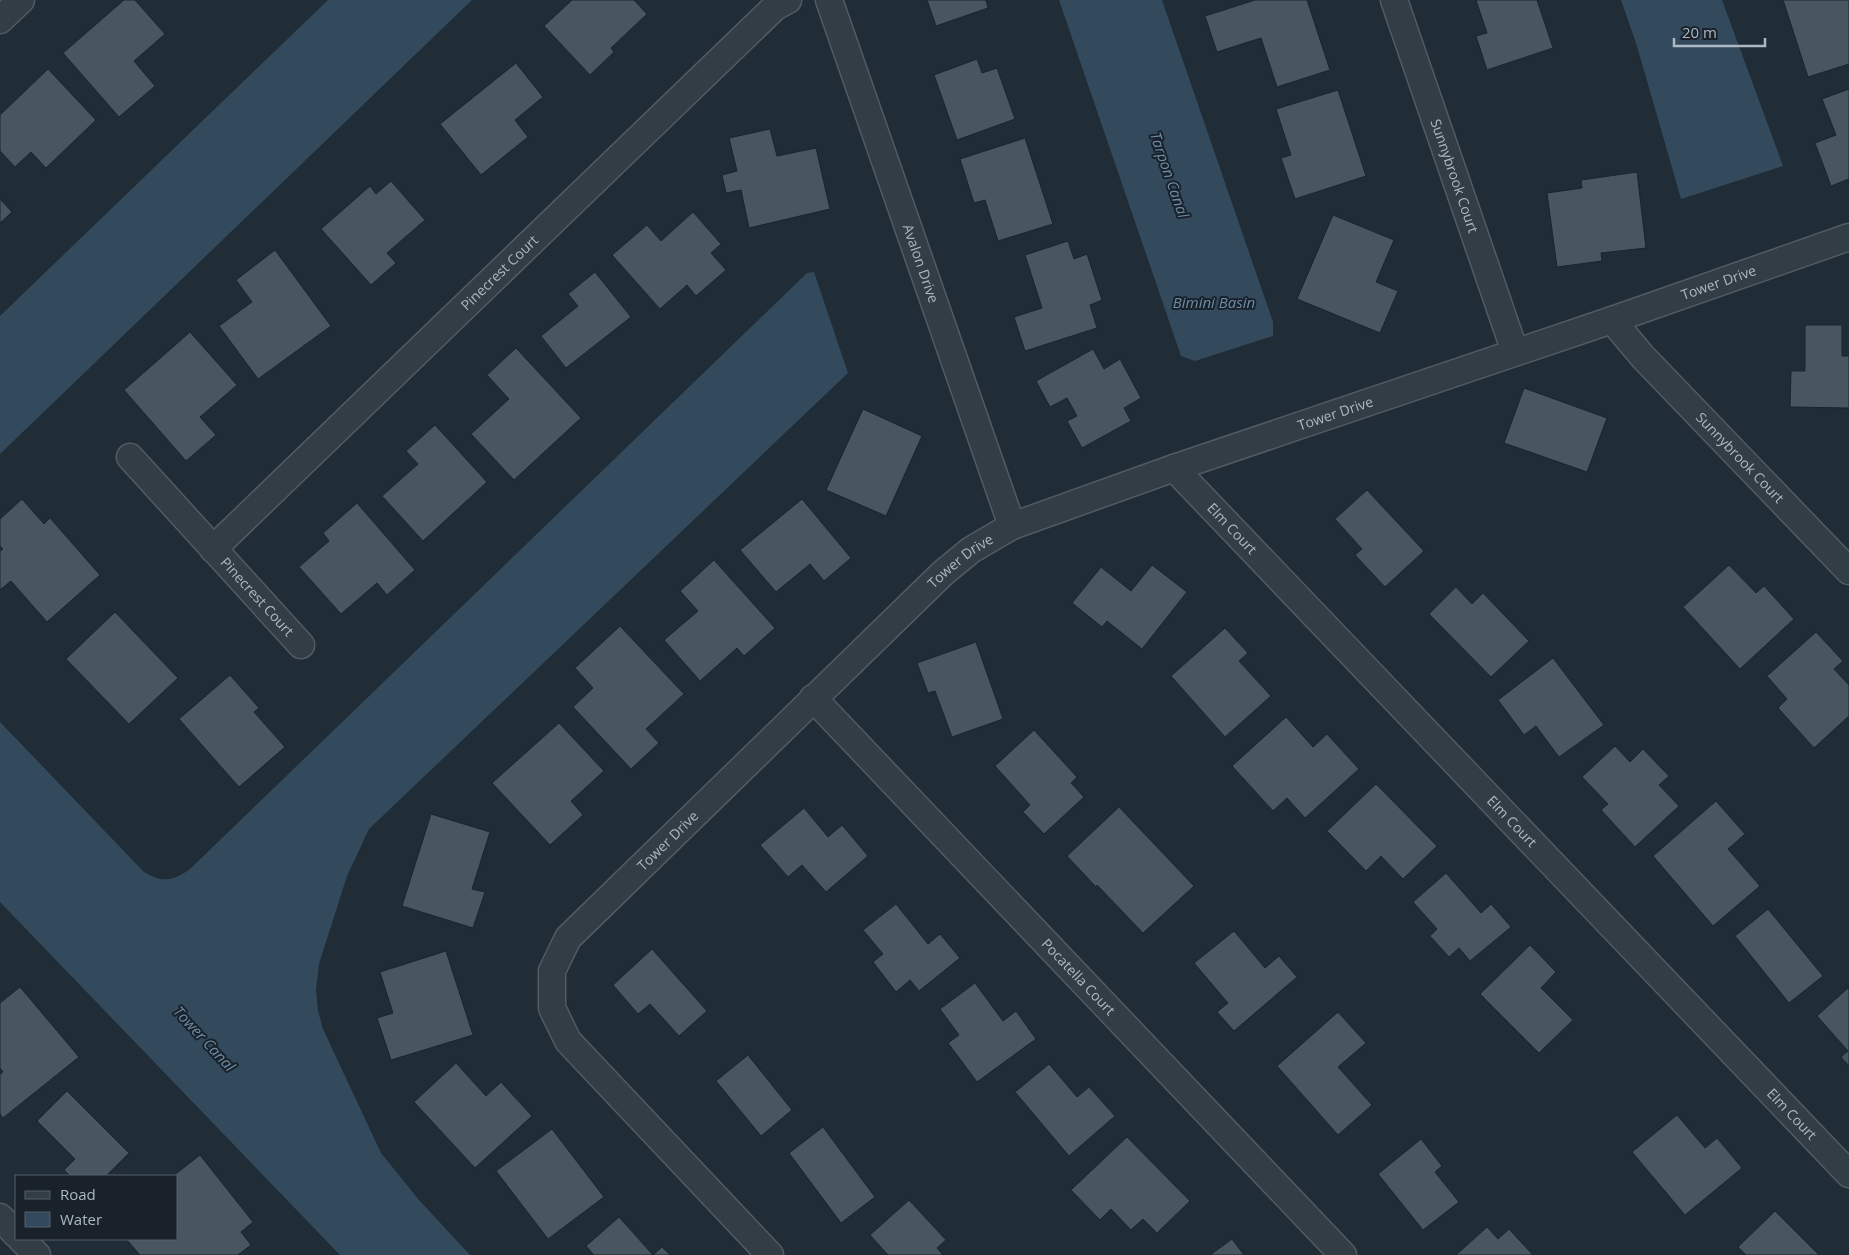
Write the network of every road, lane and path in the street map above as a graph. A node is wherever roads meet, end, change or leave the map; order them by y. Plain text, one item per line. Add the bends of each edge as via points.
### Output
1 (21, 0) edge
2 (788, 0) edge
3 (829, 0) edge
4 (1394, 0) edge
5 (0, 20) edge
6 (1849, 237) edge
7 (1612, 320) junction
8 (1515, 352) junction
9 (130, 457) dead end
10 (1174, 468) junction
11 (1012, 526) junction
12 (213, 549) junction
13 (1849, 571) edge
14 (301, 645) dead end
15 (813, 698) junction
16 (1849, 1174) edge
17 (0, 1217) edge
18 (15, 1233) edge
19 (22, 1240) edge
20 (37, 1255) edge
21 (770, 1255) edge
22 (1343, 1255) edge

1 - 5 street
2 - 12 street, Pinecrest Court via 775,7
3 - 11 street, Avalon Drive
4 - 8 street, Sunnybrook Court
6 - 7 street, Tower Drive
7 - 8 street, Tower Drive
7 - 13 street, Sunnybrook Court via 1643,357
8 - 10 street, Tower Drive
9 - 12 street, Pinecrest Court
10 - 11 street, Tower Drive
10 - 16 street, Elm Court
11 - 15 street, Tower Drive via 971,550 943,573
12 - 14 street, Pinecrest Court
15 - 21 street, Tower Drive via 568,938 552,971 552,1008 568,1041
15 - 22 street, Pocatella Court
17 - 18 street
19 - 20 street

